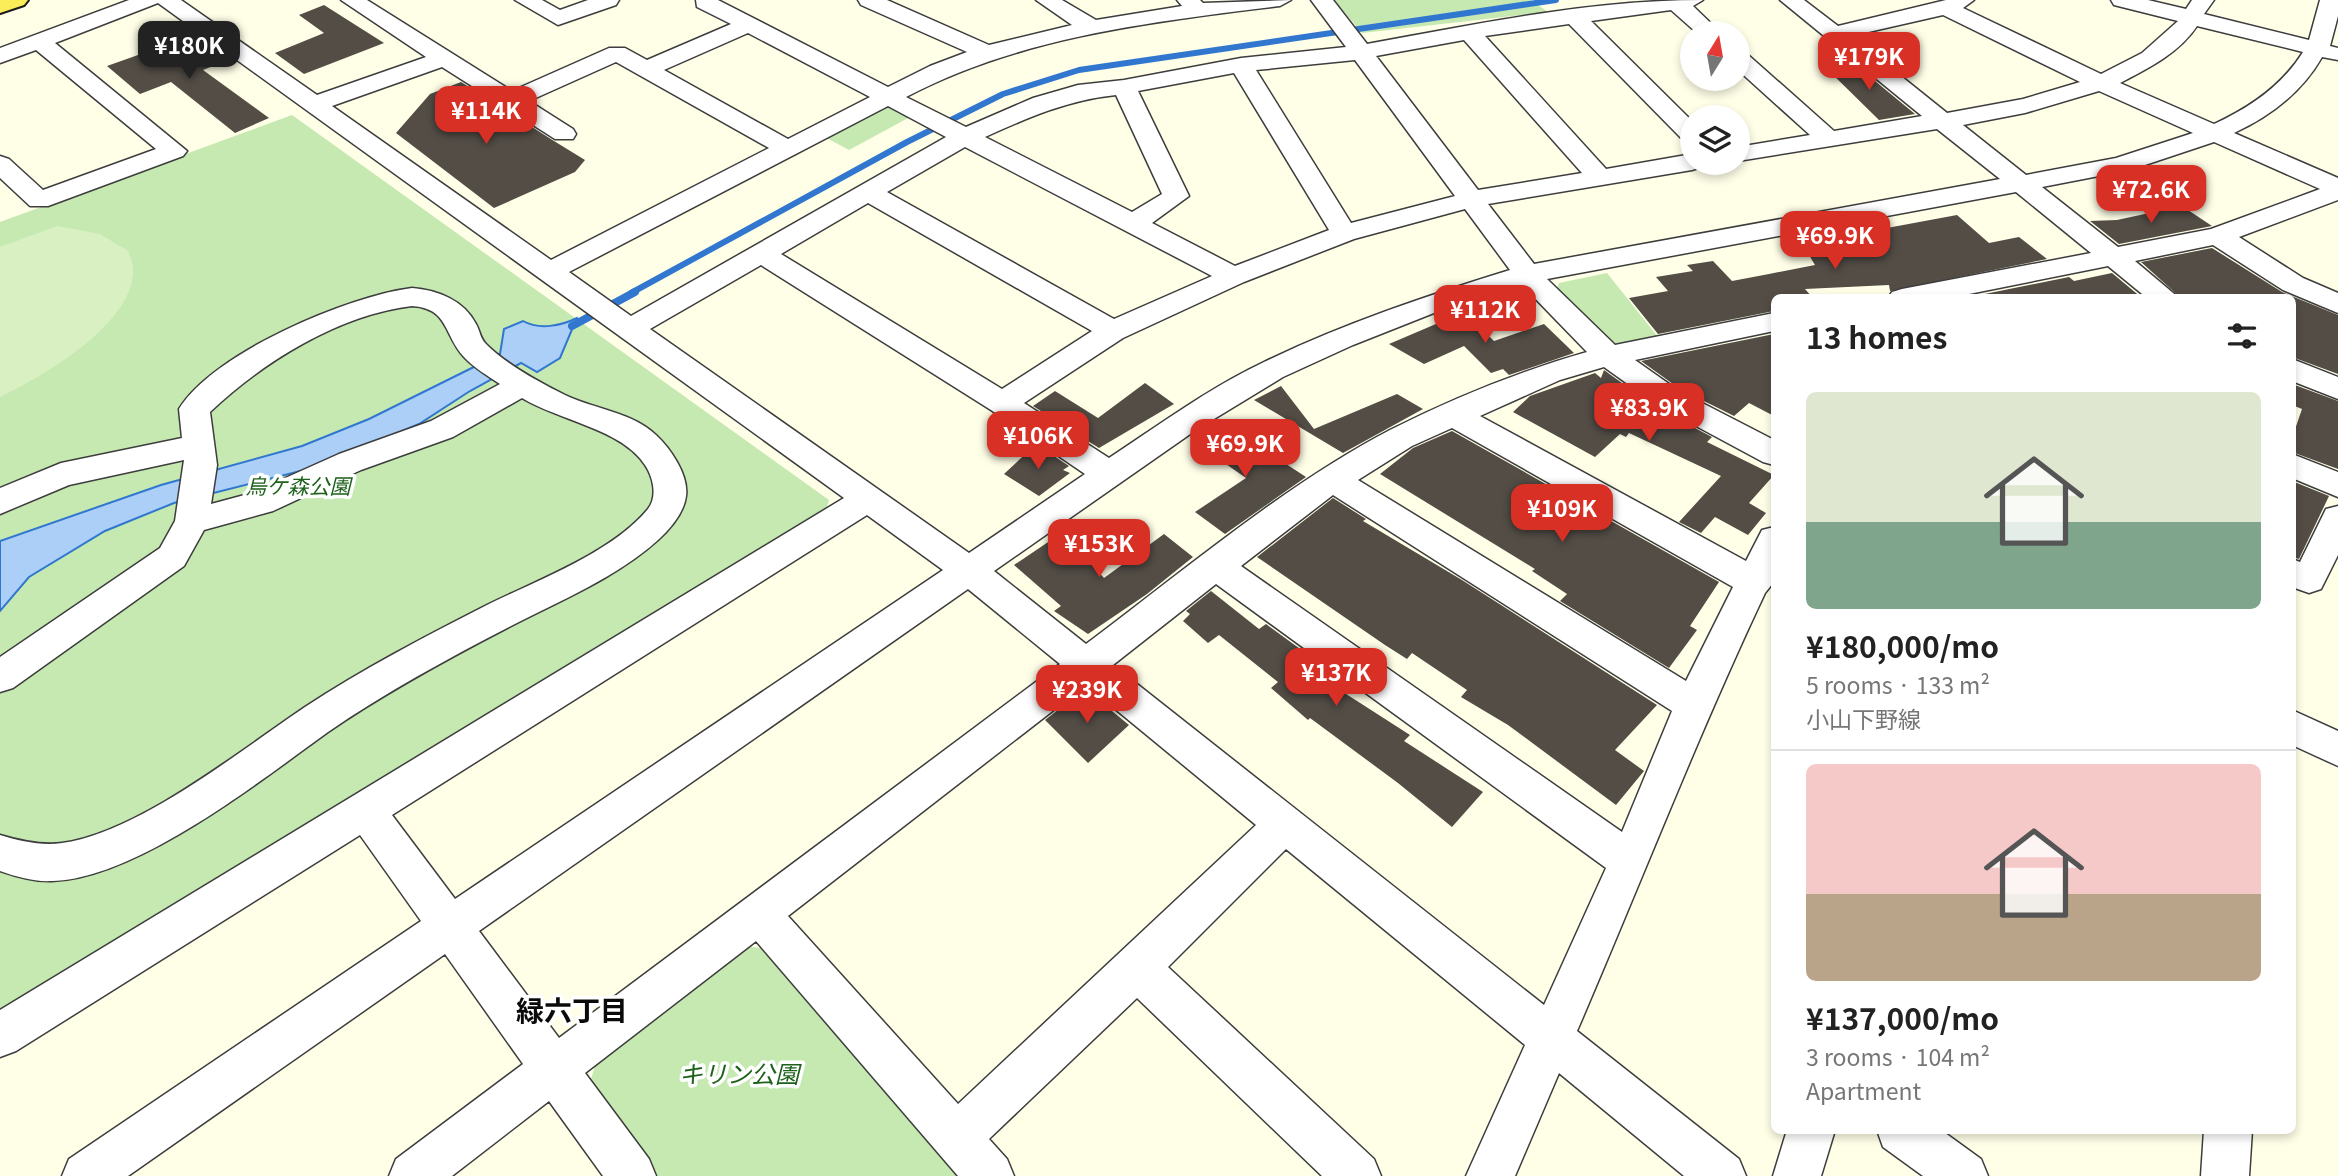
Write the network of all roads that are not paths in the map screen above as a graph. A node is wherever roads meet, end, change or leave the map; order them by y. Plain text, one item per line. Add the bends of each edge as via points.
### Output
1 (16, 0) edge
2 (149, 0) edge
3 (167, 0) edge
4 (352, 0) edge
5 (526, 0) edge
6 (608, 0) edge
7 (709, 0) edge
8 (869, 0) edge
9 (1047, 0) edge
10 (1280, 0) edge
11 (1322, 0) edge
12 (1791, 0) edge
13 (2122, 0) edge
14 (2331, 0) edge
15 (1684, 1) edge
16 (1955, 4) edge
17 (1193, 5) edge
18 (0, 6) edge
19 (2199, 9) edge
20 (1574, 17) junction
21 (1700, 21) edge
22 (749, 25) junction
23 (1090, 26) junction
24 (1469, 32) junction
25 (1832, 34) junction
26 (39, 41) junction
27 (985, 52) junction
28 (2327, 52) edge
29 (1358, 53) junction
30 (0, 56) edge
31 (444, 58) junction
32 (1241, 65) junction
33 (647, 69) junction
34 (1750, 69) edge
35 (2100, 83) junction
36 (1124, 87) junction
37 (886, 95) junction
38 (510, 100) junction
39 (317, 103) junction
40 (1941, 121) junction
41 (1680, 123) edge
42 (564, 134) dead end
43 (2215, 134) junction
44 (966, 136) junction
45 (1829, 139) junction
46 (787, 148) junction
47 (1750, 152) edge
48 (0, 164) edge
49 (1680, 164) edge
50 (1598, 177) junction
51 (2020, 184) junction
52 (2338, 189) edge
53 (869, 193) junction
54 (1474, 199) junction
55 (1133, 223) junction
56 (1344, 233) junction
57 (2218, 236) junction
58 (762, 254) junction
59 (2111, 257) junction
60 (549, 272) junction
61 (1527, 274) junction
62 (1234, 276) junction
63 (1998, 289) edge
64 (1945, 294) edge
65 (2160, 294) edge
66 (2338, 304) edge
67 (1771, 324) edge
68 (629, 329) junction
69 (1113, 331) junction
70 (1609, 356) junction
71 (2296, 371) edge
72 (523, 384) junction
73 (2338, 388) edge
74 (1002, 403) junction
75 (1452, 414) junction
76 (197, 446) junction
77 (1771, 452) edge
78 (2296, 467) edge
79 (1110, 475) junction
80 (1332, 480) junction
81 (2338, 485) edge
82 (867, 500) junction
83 (0, 502) edge
84 (2338, 518) edge
85 (192, 521) junction
86 (1771, 546) edge
87 (1217, 567) junction
88 (971, 572) junction
89 (2296, 574) edge
90 (1756, 583) junction
91 (1089, 665) junction
92 (0, 677) edge
93 (1693, 705) junction
94 (2296, 728) edge
95 (2338, 750) edge
96 (365, 810) junction
97 (1284, 824) junction
98 (0, 853) edge
99 (1630, 861) junction
100 (760, 915) junction
101 (449, 929) junction
102 (1137, 968) junction
103 (0, 1035) edge
104 (1552, 1040) junction
105 (554, 1069) junction
106 (1810, 1134) edge
107 (1906, 1134) edge
108 (956, 1138) junction
109 (86, 1176) edge
110 (413, 1176) edge
111 (632, 1176) edge
112 (990, 1176) edge
113 (1357, 1176) edge
114 (1490, 1176) edge
115 (1722, 1176) edge
116 (1797, 1176) edge
117 (1964, 1176) edge

1 - 18 main road
2 - 26 street
3 - 39 street
4 - 31 street
5 - 6 street via 558,18
7 - 22 street via 705,2
8 - 27 street
9 - 23 street
10 - 17 street
11 - 29 street
12 - 25 street
13 - 19 street
14 - 28 street
15 - 20 street
15 - 21 street
16 - 25 street
16 - 35 street
17 - 23 street
19 - 28 street
19 - 35 street via 2161,49
20 - 24 street
20 - 41 street
22 - 33 street
22 - 37 street
23 - 27 street
24 - 29 street
24 - 50 street
25 - 40 street
26 - 30 street
26 - 48 street via 174,151 39,200
27 - 37 street
28 - 43 street via 2281,92
29 - 32 street
29 - 54 street
31 - 38 street
31 - 39 street
32 - 36 street
32 - 56 street
33 - 38 street via 617,53
33 - 46 street
34 - 45 street
35 - 40 street via 2030,105
35 - 43 street
36 - 44 street via 1077,92 1041,103
36 - 55 street via 1176,196
37 - 44 street
37 - 46 street
38 - 42 street
39 - 60 street
40 - 45 street
40 - 51 street
43 - 51 street via 2121,165
43 - 52 street
44 - 53 street
44 - 55 street
45 - 47 street
46 - 60 street
49 - 50 street
50 - 54 street
51 - 59 street
51 - 61 street
52 - 57 street
53 - 58 street
53 - 69 street
54 - 56 street
54 - 61 street
55 - 62 street
56 - 62 street
57 - 59 street
57 - 66 street via 2293,284
58 - 68 street
58 - 74 street
59 - 63 street
59 - 65 street
60 - 68 street
61 - 70 street
61 - 79 street via 1434,303 1272,370 1185,422
62 - 69 street
63 - 64 street
67 - 70 street
68 - 82 street
69 - 74 street
70 - 75 street via 1549,373
70 - 77 street via 1668,398
71 - 73 street
72 - 76 street via 471,348 459,320 441,304 415,296 388,300 319,327 227,378 194,409
72 - 85 street via 442,429 350,462 261,503
72 - 98 street via 593,419 626,428 649,447 663,467 670,497 661,520 592,567 397,669 319,718 227,786 159,824 85,857 35,864
74 - 79 street
75 - 80 street via 1401,438
75 - 90 street
76 - 83 street via 61,475
76 - 85 street via 201,465
78 - 81 street
79 - 88 street
80 - 87 street
80 - 93 street
82 - 88 street
82 - 96 street
84 - 89 street via 2309,580
85 - 92 street via 172,557
86 - 90 street
87 - 91 street
87 - 99 street
88 - 91 street
88 - 101 street
90 - 93 street
91 - 97 street
91 - 100 street
93 - 99 street
94 - 95 street
96 - 101 street
96 - 103 street
97 - 102 street
97 - 104 street
99 - 104 street
100 - 105 street
100 - 108 street
101 - 105 street
101 - 109 street
102 - 108 street
102 - 113 street
104 - 114 street
104 - 115 street
105 - 110 street
105 - 111 street
106 - 116 street
107 - 117 street
108 - 112 street

